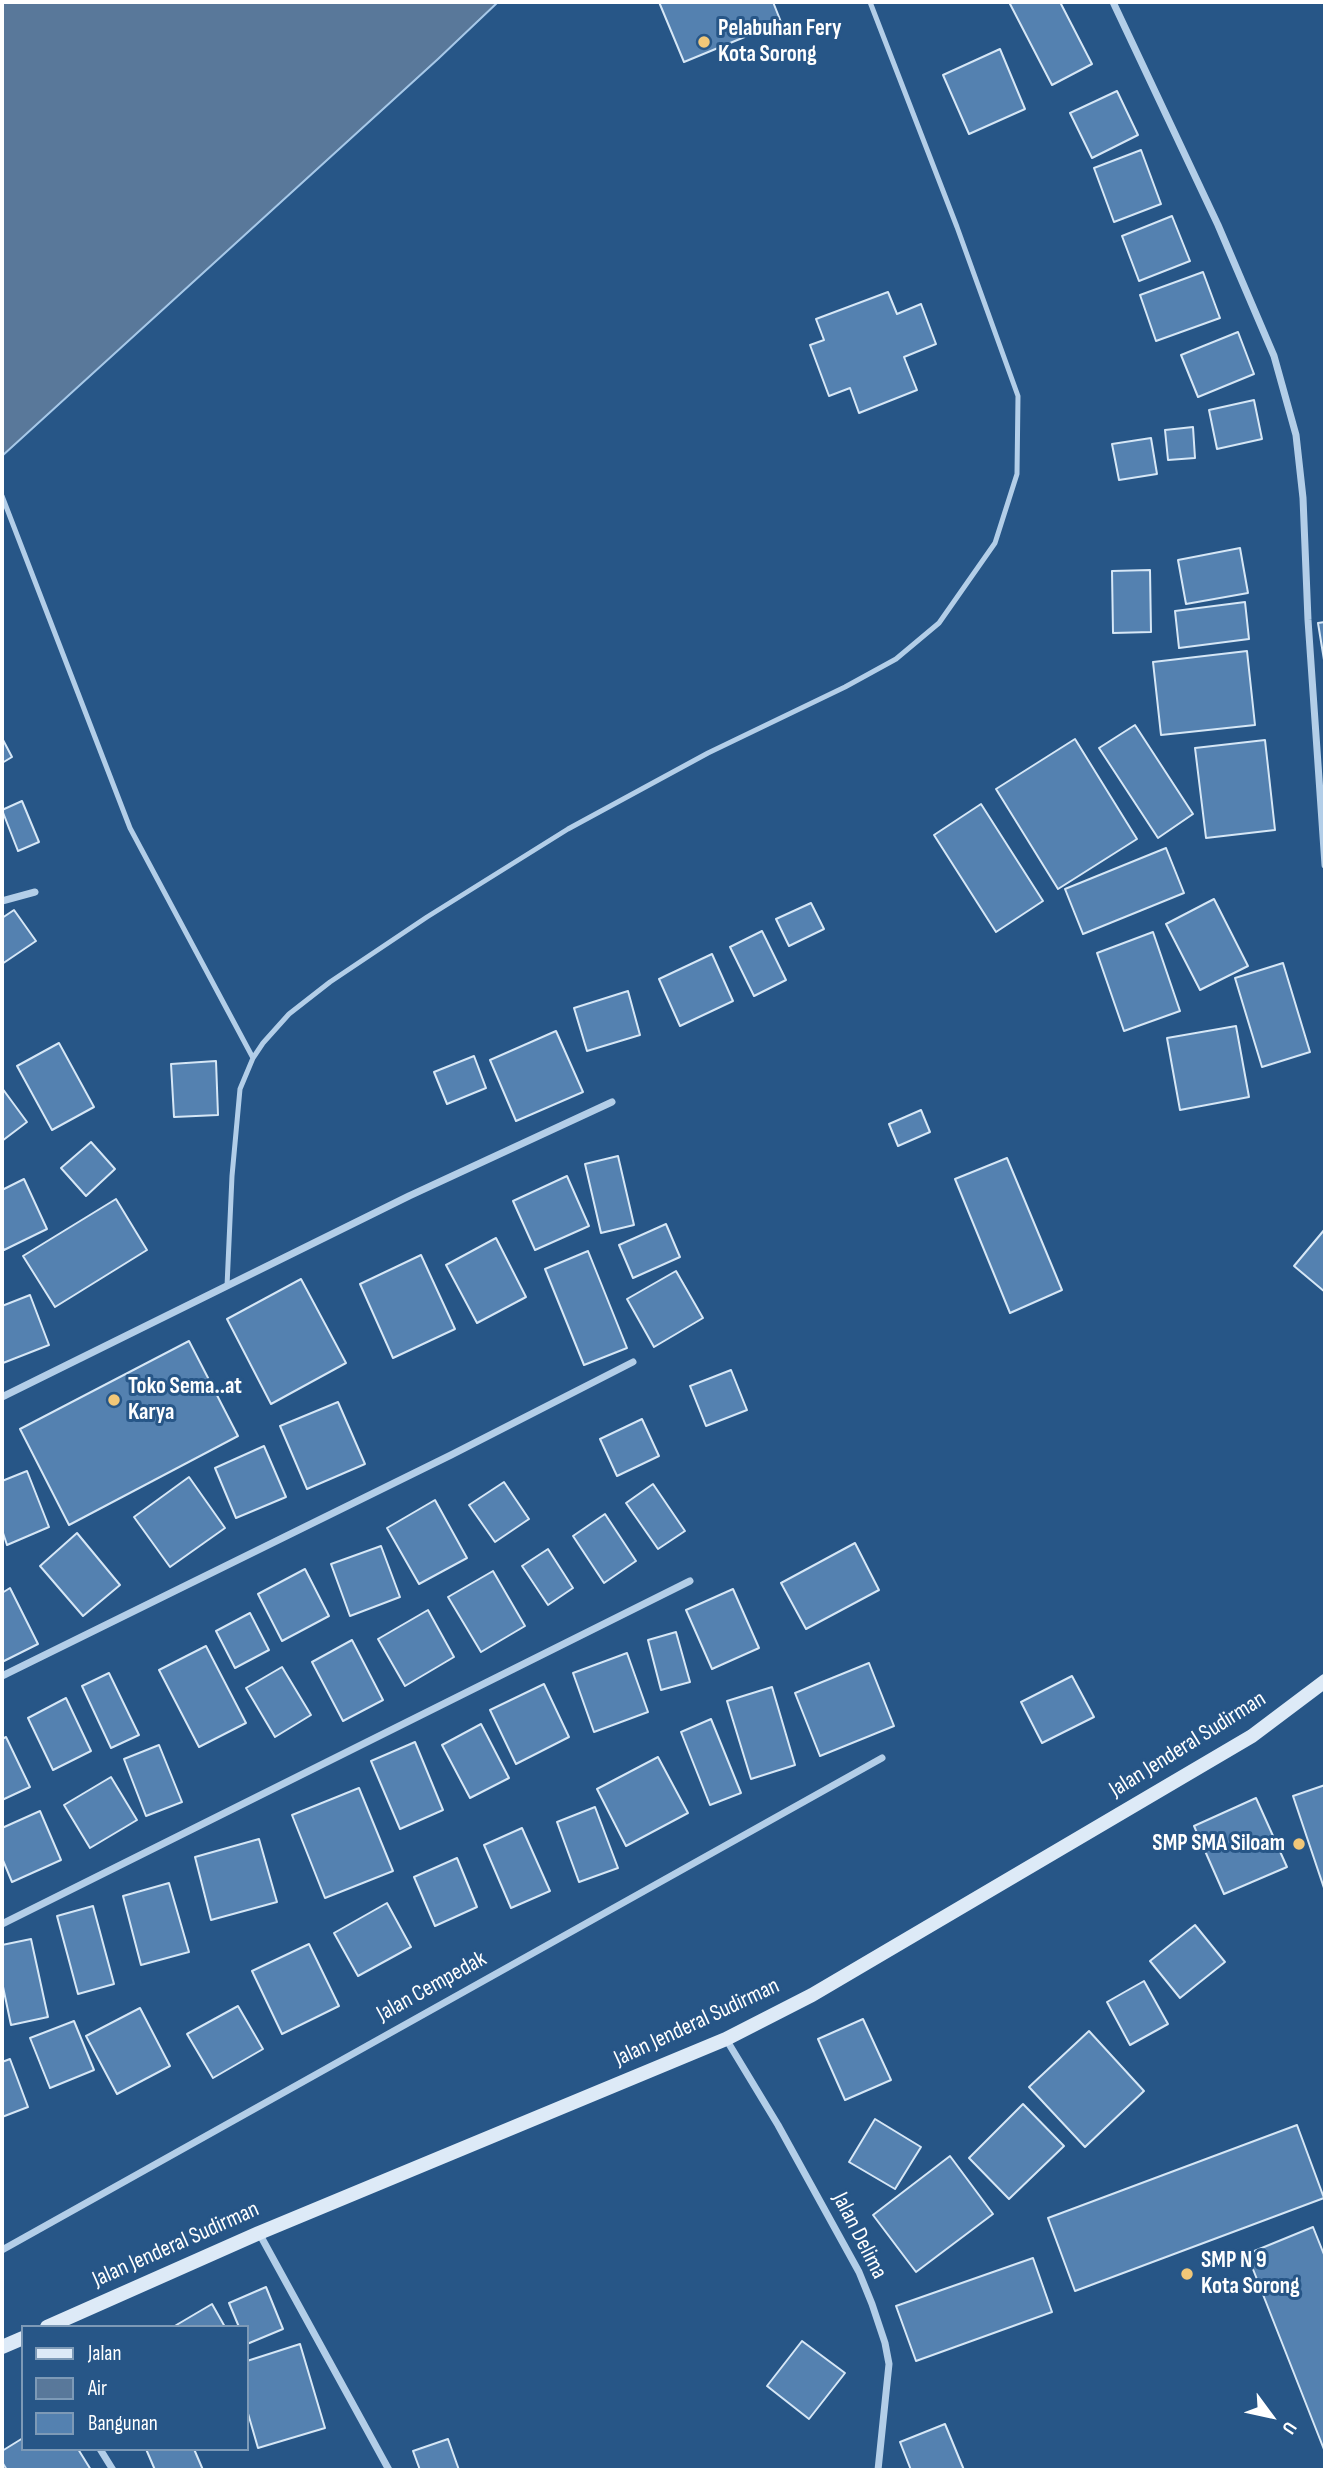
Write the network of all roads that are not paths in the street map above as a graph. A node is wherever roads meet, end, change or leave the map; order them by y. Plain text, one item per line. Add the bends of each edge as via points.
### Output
1 (870, 2) edge
2 (1113, 2) edge
3 (2, 496) edge
4 (1325, 865) edge
5 (35, 891) dead end
6 (2, 901) edge
7 (253, 1058) junction
8 (612, 1102) dead end
9 (227, 1286) junction
10 (633, 1363) dead end
11 (2, 1397) edge
12 (690, 1581) dead end
13 (2, 1676) edge
14 (1325, 1681) edge
15 (882, 1758) dead end
16 (2, 1924) edge
17 (726, 2039) junction
18 (259, 2233) junction
19 (2, 2250) edge
20 (52, 2325) edge
21 (21, 2338) edge
22 (2, 2347) edge
23 (101, 2451) edge
24 (113, 2470) edge
25 (389, 2470) edge
26 (878, 2470) edge

1 - 7 lane via 1018,396 1017,474 995,543 939,623 896,659 708,752 568,829 330,982 289,1014
2 - 4 street via 1274,356 1296,435
3 - 7 lane via 130,828
5 - 6 street
7 - 9 lane via 238,1104
8 - 9 street
9 - 11 street
10 - 13 street
12 - 16 street
14 - 17 main road, Jalan Jenderal Sudirman via 1252,1736 812,1995
15 - 19 street, Jalan Cempedak
17 - 18 main road, Jalan Jenderal Sudirman
17 - 26 street, Jalan Delima via 852,2260 872,2304 889,2364
18 - 20 main road, Jalan Jenderal Sudirman
18 - 25 street
21 - 22 main road
23 - 24 street

